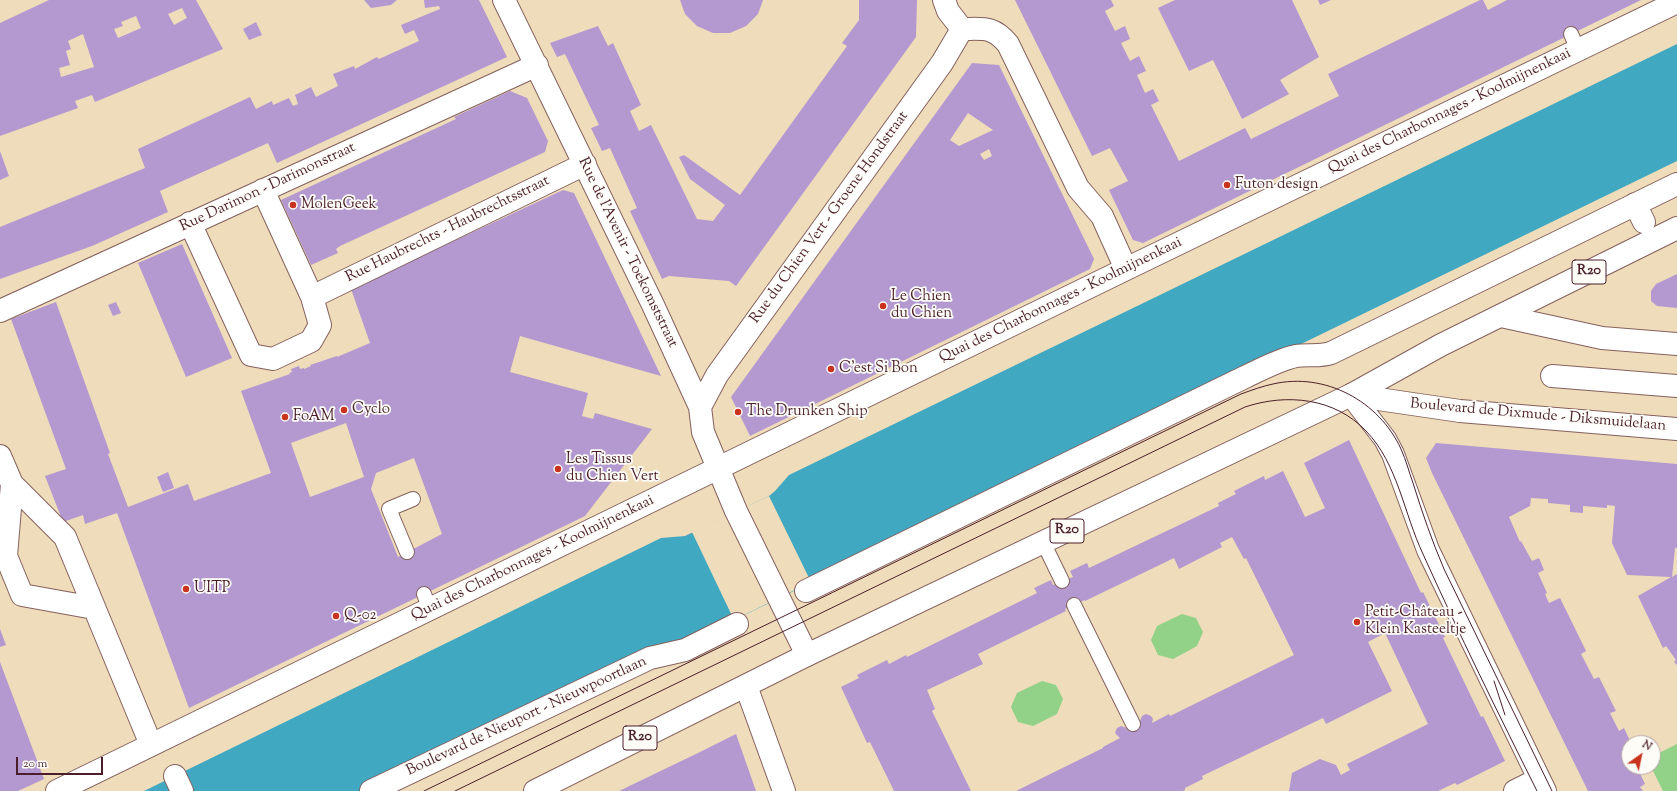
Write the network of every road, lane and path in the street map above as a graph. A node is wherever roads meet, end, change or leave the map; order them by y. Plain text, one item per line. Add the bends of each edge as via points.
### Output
1 (504, 0) edge
2 (944, 0) edge
3 (1677, 2) edge
4 (962, 29) junction
5 (537, 66) junction
6 (585, 164) junction
7 (1677, 184) edge
8 (263, 190) junction
9 (190, 223) junction
10 (1677, 228) edge
11 (1126, 269) junction
12 (312, 297) junction
13 (0, 311) edge
14 (1501, 316) junction
15 (1677, 344) edge
16 (1552, 376) dead end
17 (1677, 386) edge
18 (1351, 395) junction
19 (700, 407) junction
20 (1677, 429) edge
21 (0, 456) edge
22 (719, 468) junction
23 (12, 484) junction
24 (413, 499) dead end
25 (1043, 542) junction
26 (407, 552) dead end
27 (1062, 581) dead end
28 (806, 591) dead end
29 (1074, 605) dead end
30 (94, 608) junction
31 (737, 624) dead end
32 (807, 655) junction
33 (746, 686) junction
34 (1133, 724) dead end
35 (147, 735) dead end
36 (1542, 785) edge
37 (58, 791) edge
38 (371, 791) edge
39 (535, 791) edge
40 (784, 791) edge
41 (1515, 791) edge

1 - 5 street, Rue de l'Avenir - Toekomststraat
2 - 4 street via 948,11
3 - 11 street, Quai des Charbonnages - Koolmijnenkaai via 1574,42
4 - 11 street via 990,29 1000,34 1008,44 1078,188 1102,216
4 - 19 street, Rue du Chien Vert - Groene Hondstraat via 942,63 717,375
5 - 6 street, Rue de l'Avenir - Toekomststraat
5 - 8 street, Rue Darimon - Darimonstraat
6 - 12 street, Rue Haubrechts - Haubrechtsstraat
6 - 19 street, Rue de l'Avenir - Toekomststraat
7 - 28 street, R20 via 1640,213 1330,353 1285,359 1245,377
8 - 9 street, Rue Darimon - Darimonstraat
8 - 12 street
9 - 12 street via 251,355 274,359 311,341 320,325
9 - 13 street, Rue Darimon - Darimonstraat
10 - 14 street, R20
11 - 22 street, Quai des Charbonnages - Koolmijnenkaai
14 - 15 street via 1602,338
14 - 18 street, R20
16 - 17 street
18 - 20 street, Boulevard de Dixmude - Diksmuidelaan via 1460,411
18 - 25 street, R20
18 - 36 street via 1385,439 1393,454 1428,550
19 - 22 street, Rue de l'Avenir - Toekomststraat via 703,432
21 - 23 street
22 - 32 street, Rue de l'Avenir - Toekomststraat via 736,511
22 - 37 street, Quai des Charbonnages - Koolmijnenkaai via 427,602
23 - 30 street via 65,537
23 - 30 street via 6,556 22,594 49,593
24 - 26 lane via 389,509
25 - 27 lane
25 - 32 street, R20
29 - 34 lane
30 - 35 street
31 - 38 street, Boulevard de Nieuport - Nieuwpoortlaan via 685,650 650,658
32 - 33 street, R20
33 - 39 street, R20
33 - 40 street
36 - 41 street

